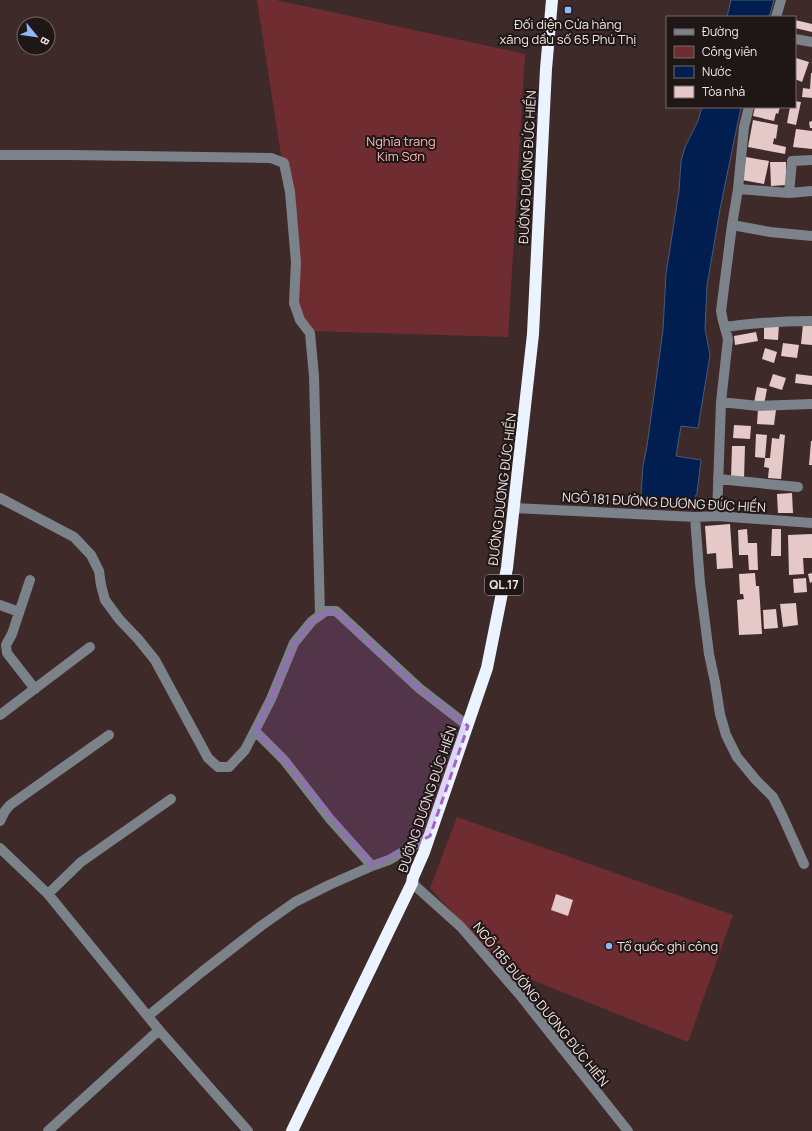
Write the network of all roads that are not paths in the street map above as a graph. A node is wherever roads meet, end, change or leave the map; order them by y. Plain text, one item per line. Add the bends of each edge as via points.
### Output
1 (552, 0) edge
2 (781, 0) edge
3 (776, 16) edge
4 (796, 39) edge
5 (812, 42) edge
6 (749, 108) edge
7 (0, 155) edge
8 (812, 160) edge
9 (738, 189) junction
10 (812, 190) edge
11 (789, 193) junction
12 (732, 225) junction
13 (812, 236) edge
14 (812, 321) edge
15 (725, 327) junction
16 (721, 402) junction
17 (812, 404) edge
18 (718, 479) junction
19 (798, 487) dead end
20 (0, 498) edge
21 (514, 508) junction
22 (717, 516) junction
23 (695, 518) junction
24 (812, 523) edge
25 (30, 580) dead end
26 (0, 605) edge
27 (19, 612) junction
28 (320, 615) junction
29 (90, 647) dead end
30 (35, 689) junction
31 (0, 715) edge
32 (468, 726) junction
33 (255, 731) junction
34 (109, 735) dead end
35 (170, 799) dead end
36 (0, 821) edge
37 (430, 836) junction
38 (0, 848) edge
39 (804, 864) dead end
40 (372, 866) junction
41 (412, 883) junction
42 (48, 894) junction
43 (148, 1016) junction
44 (158, 1030) junction
45 (48, 1131) edge
46 (248, 1131) edge
47 (292, 1131) edge
48 (627, 1131) edge

1 - 21 highway, ĐƯỜNG DƯƠNG ĐỨC HIỀN / QL.17 via 546,69 533,334
2 - 3 street
4 - 5 street
6 - 9 street via 744,127
7 - 28 street via 271,158 284,163 290,192 296,262 294,303 300,320 310,333 314,376
8 - 11 street via 792,161
9 - 11 street
9 - 12 street
10 - 11 street
12 - 13 street
12 - 15 street via 721,311
14 - 15 street via 748,323
15 - 16 street via 728,339
16 - 17 street via 758,406
16 - 18 street
18 - 19 street
18 - 22 street
20 - 33 street via 74,537 91,554 99,571 104,600 155,660 208,758 218,767 229,767 245,750
21 - 23 street, NGÕ 181 ĐƯỜNG DƯƠNG ĐỨC HIỀN
21 - 32 highway, ĐƯỜNG DƯƠNG ĐỨC HIỀN / QL.17 via 507,568 487,668
22 - 23 street, NGÕ 181 ĐƯỜNG DƯƠNG ĐỨC HIỀN
22 - 24 street, NGÕ 181 ĐƯỜNG DƯƠNG ĐỨC HIỀN
23 - 39 street via 709,654 726,735 737,758 773,797
25 - 27 street
26 - 27 street
27 - 30 street via 6,645 7,653
28 - 32 street via 326,611 336,611 419,688
28 - 33 street via 294,643
29 - 30 street
30 - 31 street
32 - 37 highway, ĐƯỜNG DƯƠNG ĐỨC HIỀN / QL.17
33 - 40 street via 284,760 330,819
34 - 36 street via 10,805
35 - 42 street via 81,862
37 - 40 street via 389,860
37 - 41 highway, ĐƯỜNG DƯƠNG ĐỨC HIỀN / QL.17
38 - 42 street
40 - 43 street via 295,902
41 - 47 highway, ĐƯỜNG DƯƠNG ĐỨC HIỀN / QL.17
41 - 48 street, NGÕ 185 ĐƯỜNG DƯƠNG ĐỨC HIỀN via 461,927 519,994
42 - 43 street
43 - 44 street
44 - 45 street
44 - 46 street

